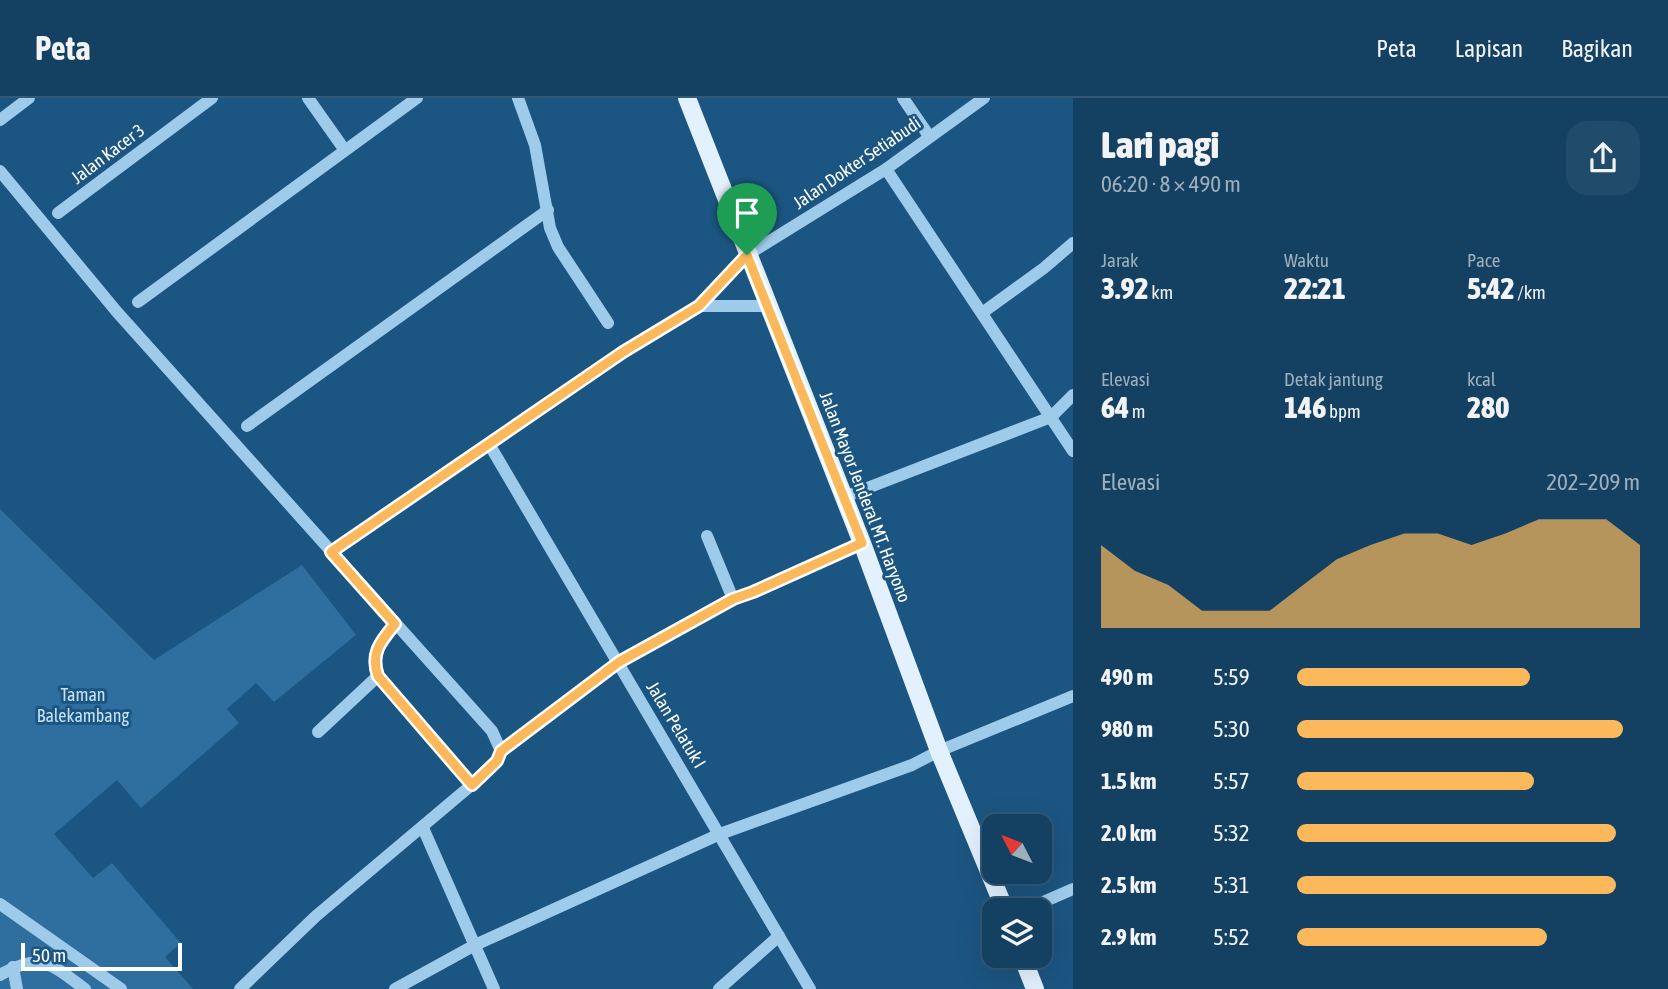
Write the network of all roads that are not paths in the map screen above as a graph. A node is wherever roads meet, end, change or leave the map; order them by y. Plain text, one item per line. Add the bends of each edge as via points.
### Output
1 (29, 98) edge
2 (212, 98) edge
3 (308, 98) edge
4 (417, 98) edge
5 (518, 98) edge
6 (687, 98) edge
7 (903, 98) edge
8 (984, 98) edge
9 (0, 120) edge
10 (929, 136) junction
11 (344, 149) junction
12 (886, 169) junction
13 (0, 172) edge
14 (548, 210) junction
15 (58, 213) dead end
16 (1073, 243) edge
17 (747, 255) junction
18 (138, 302) dead end
19 (699, 306) junction
20 (768, 306) junction
21 (982, 313) junction
22 (608, 323) dead end
23 (1073, 395) edge
24 (1051, 417) junction
25 (247, 426) dead end
26 (489, 444) junction
27 (1073, 451) edge
28 (844, 497) junction
29 (707, 536) dead end
30 (862, 543) junction
31 (331, 552) junction
32 (733, 599) junction
33 (395, 624) junction
34 (619, 662) junction
35 (378, 676) junction
36 (1073, 696) edge
37 (318, 732) dead end
38 (501, 751) junction
39 (939, 751) junction
40 (472, 785) junction
41 (423, 828) junction
42 (720, 834) junction
43 (1073, 890) edge
44 (1000, 898) edge
45 (1052, 899) edge
46 (0, 904) edge
47 (779, 936) junction
48 (475, 945) junction
49 (13, 967) junction
50 (1027, 968) edge
51 (0, 975) edge
52 (17, 989) edge
53 (85, 989) edge
54 (121, 989) edge
55 (240, 989) edge
56 (395, 989) edge
57 (494, 989) edge
58 (719, 989) edge
59 (810, 989) edge
60 (1035, 989) edge

1 - 9 street
2 - 15 street, Jalan Kacer 3
3 - 11 street
4 - 11 street
5 - 14 street via 535,145
6 - 17 main road, Jalan Mayor Jenderal MT. Haryono
7 - 10 street
8 - 10 street, Jalan Dokter Setiabudi
10 - 12 street, Jalan Dokter Setiabudi
11 - 18 street
12 - 17 street, Jalan Dokter Setiabudi
12 - 21 street
13 - 31 street via 117,312
14 - 22 street via 558,247
14 - 25 street
16 - 21 street
17 - 19 street, Jalan Dokter Setiabudi
17 - 20 main road, Jalan Mayor Jenderal MT. Haryono
19 - 20 street
19 - 26 street, Jalan Dokter Setiabudi
20 - 28 main road, Jalan Mayor Jenderal MT. Haryono
21 - 24 street
23 - 24 street
24 - 27 street
24 - 28 street
26 - 31 street, Jalan Dokter Setiabudi
26 - 34 street, Jalan Pelatuk I
28 - 30 main road, Jalan Mayor Jenderal MT. Haryono
29 - 32 street
30 - 32 street
30 - 39 main road, Jalan Mayor Jenderal MT. Haryono
31 - 33 street
32 - 34 street
33 - 35 street via 374,656
33 - 38 street via 492,731
34 - 38 street
34 - 42 street, Jalan Pelatuk I
35 - 37 street
35 - 40 street
36 - 39 street
38 - 40 street
39 - 42 street via 912,765
39 - 44 main road, Jalan Mayor Jenderal MT. Haryono
40 - 41 street
41 - 48 street
41 - 55 street via 316,916
42 - 47 street, Jalan Pelatuk I
42 - 48 street
43 - 45 street
46 - 54 street
47 - 58 street
47 - 59 street, Jalan Pelatuk I
48 - 56 street
48 - 57 street
49 - 51 street
49 - 52 street
49 - 53 street via 34,961 53,965
50 - 60 main road

